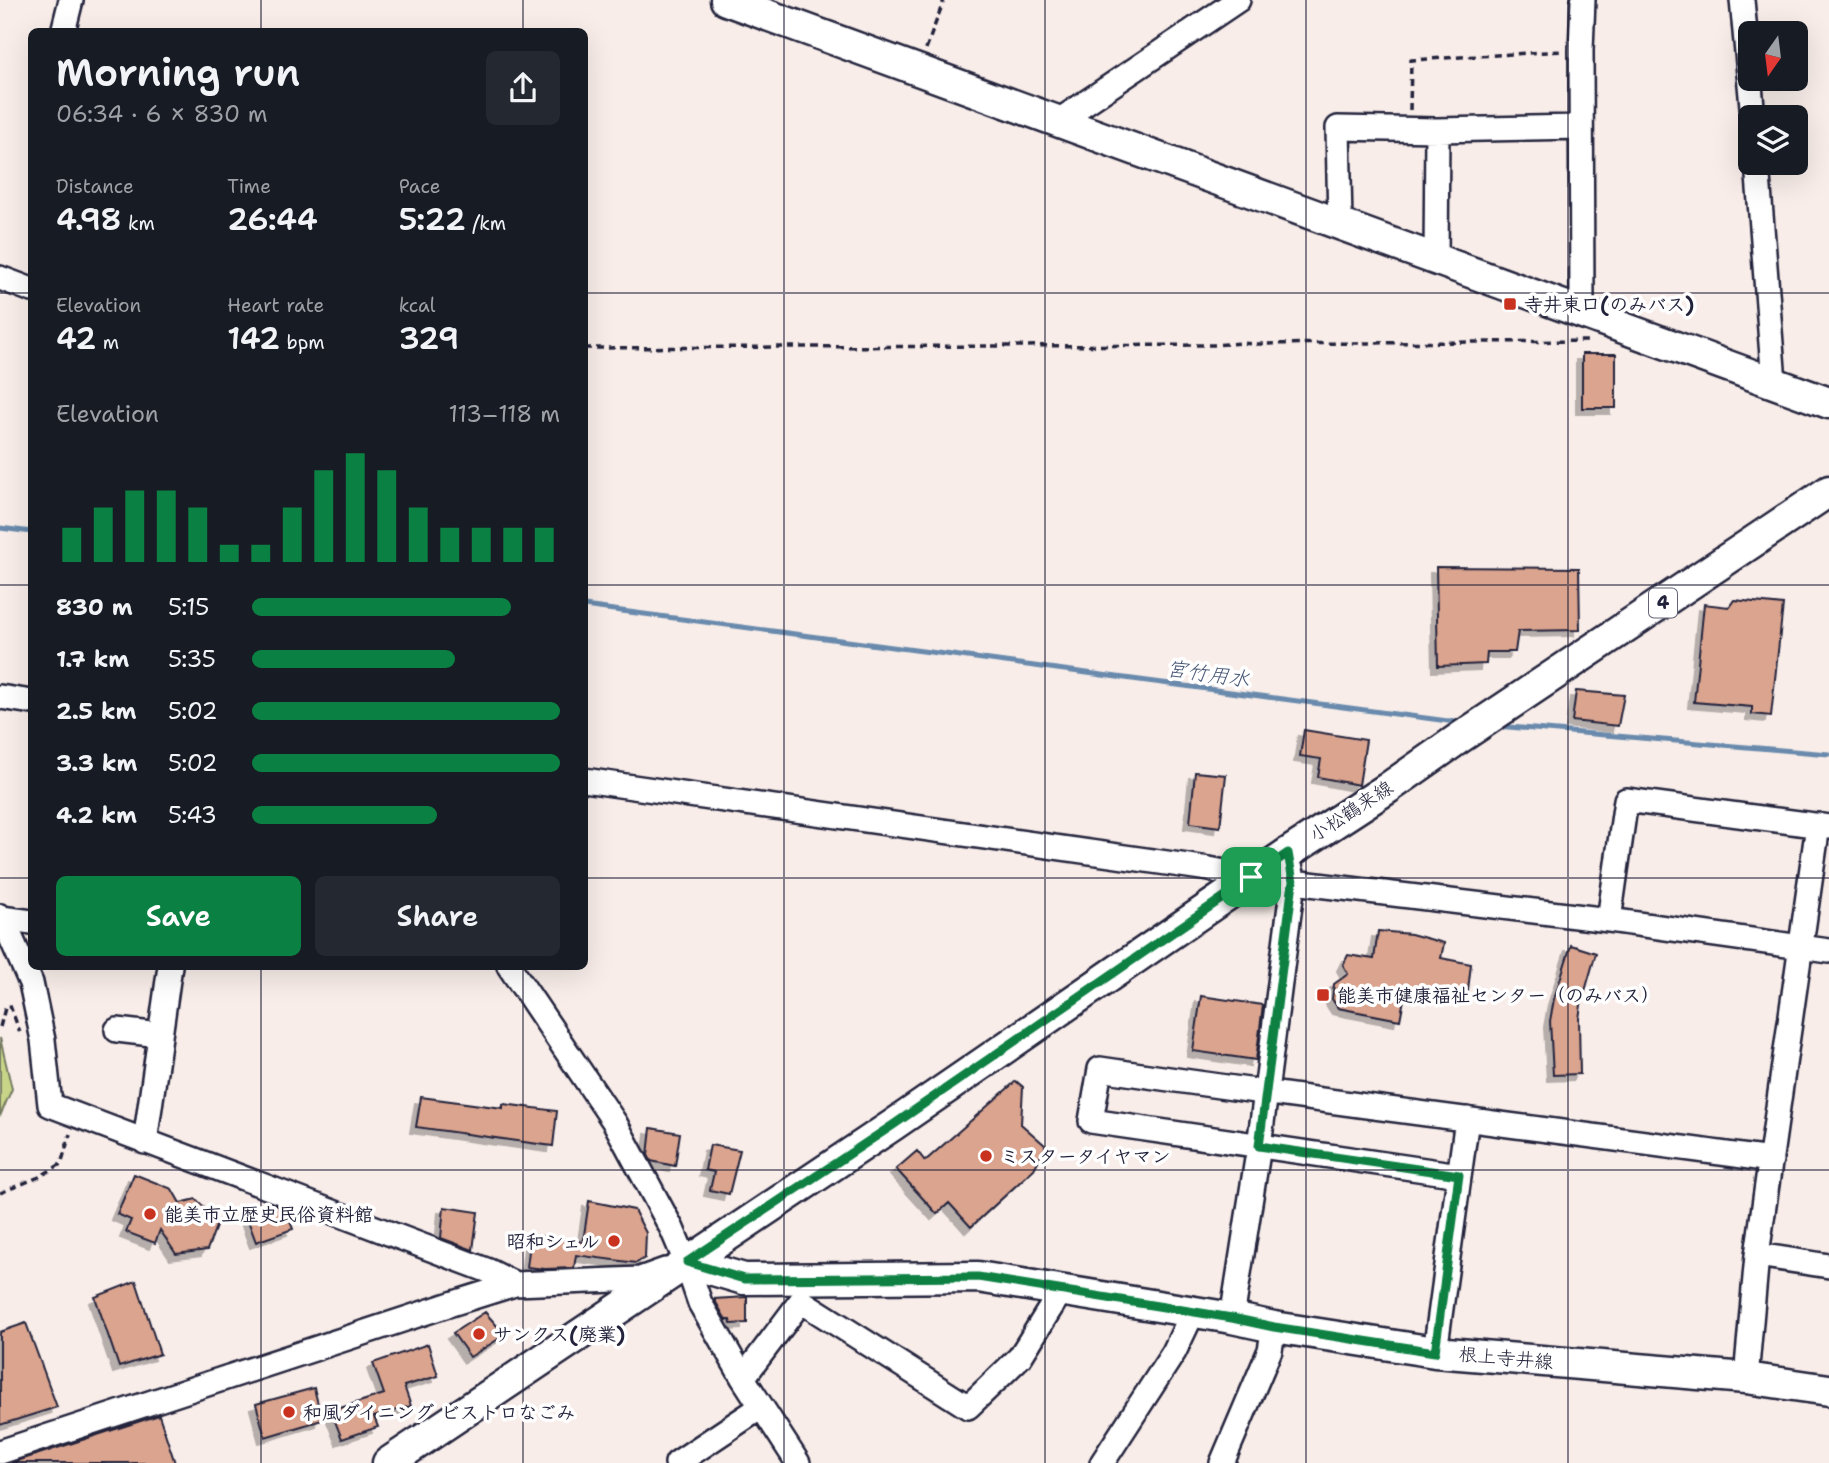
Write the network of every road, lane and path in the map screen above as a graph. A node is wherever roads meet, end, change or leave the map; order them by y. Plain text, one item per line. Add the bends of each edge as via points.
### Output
1 (71, 0) edge
2 (726, 0) edge
3 (944, 0) edge
4 (1238, 0) edge
5 (1583, 0) edge
6 (1742, 0) edge
7 (64, 28) edge
8 (1581, 50) junction
9 (918, 70) junction
10 (1752, 105) edge
11 (1057, 122) junction
12 (1581, 127) junction
13 (1409, 130) junction
14 (1437, 130) junction
15 (1758, 175) edge
16 (1340, 224) junction
17 (1436, 259) junction
18 (0, 278) edge
19 (28, 288) edge
20 (1592, 328) junction
21 (588, 348) edge
22 (1774, 382) junction
23 (1829, 403) edge
24 (1829, 491) edge
25 (0, 697) edge
26 (28, 701) edge
27 (588, 781) edge
28 (1823, 826) edge
29 (1288, 853) junction
30 (1251, 877) junction
31 (1293, 882) junction
32 (1, 917) edge
33 (1609, 920) junction
34 (28, 921) edge
35 (1801, 946) junction
36 (1829, 951) edge
37 (169, 970) edge
38 (512, 970) edge
39 (117, 1030) dead end
40 (160, 1035) junction
41 (1265, 1094) junction
42 (76, 1115) junction
43 (1467, 1119) junction
44 (145, 1142) junction
45 (1259, 1146) junction
46 (1770, 1160) junction
47 (1459, 1175) junction
48 (0, 1193) edge
49 (1757, 1255) junction
50 (687, 1262) junction
51 (1829, 1266) edge
52 (516, 1284) junction
53 (1061, 1291) junction
54 (1193, 1312) junction
55 (1232, 1318) junction
56 (1274, 1327) junction
57 (1435, 1352) junction
58 (743, 1378) junction
59 (1746, 1378) junction
60 (1829, 1390) edge
61 (761, 1407) junction
62 (0, 1452) edge
63 (388, 1463) edge
64 (677, 1463) edge
65 (799, 1463) edge
66 (1102, 1463) edge
67 (1222, 1463) edge

1 - 7 street
2 - 9 main road
3 - 9 path
4 - 11 street
5 - 8 street
6 - 10 street
8 - 12 street
8 - 13 path via 1411,60
9 - 11 main road
11 - 16 main road
12 - 14 street
12 - 20 street via 1583,305
13 - 14 street
13 - 16 street via 1338,128
14 - 17 street
15 - 22 street
16 - 17 main road
17 - 20 main road
18 - 19 street
20 - 21 path via 1215,345
20 - 22 main road
22 - 23 main road
24 - 29 main road, 小松鶴来線 / 4
25 - 26 street
27 - 30 street
28 - 33 street via 1626,800
28 - 35 street
29 - 30 main road, 小松鶴来線 / 4
29 - 31 street
30 - 50 main road, 小松鶴来線 / 4
31 - 33 street
31 - 41 street
32 - 34 street
32 - 42 street via 32,983 50,1105
33 - 35 street
35 - 36 street
35 - 46 street
37 - 40 street
38 - 50 street via 615,1123
39 - 40 street
40 - 44 street
41 - 43 street
41 - 45 street
41 - 45 street via 1100,1069 1091,1121
42 - 44 street
42 - 48 path via 61,1164
43 - 46 street
43 - 47 street
44 - 52 street
45 - 47 street
45 - 55 street
46 - 49 street
47 - 57 street
49 - 51 street
49 - 59 street
50 - 52 street via 640,1279
50 - 53 main road, 根上寺井線 via 744,1279 978,1277
50 - 58 street via 700,1303
50 - 63 main road, 小松鶴来線 / 4
52 - 62 street
53 - 54 main road, 根上寺井線
53 - 58 street via 1020,1357 968,1407 801,1301
54 - 55 main road, 根上寺井線
54 - 66 street via 1174,1352
55 - 56 main road, 根上寺井線
56 - 57 main road, 根上寺井線
56 - 67 street via 1270,1350
57 - 59 main road, 根上寺井線
58 - 61 street
59 - 60 main road, 根上寺井線
61 - 64 street
61 - 65 street

